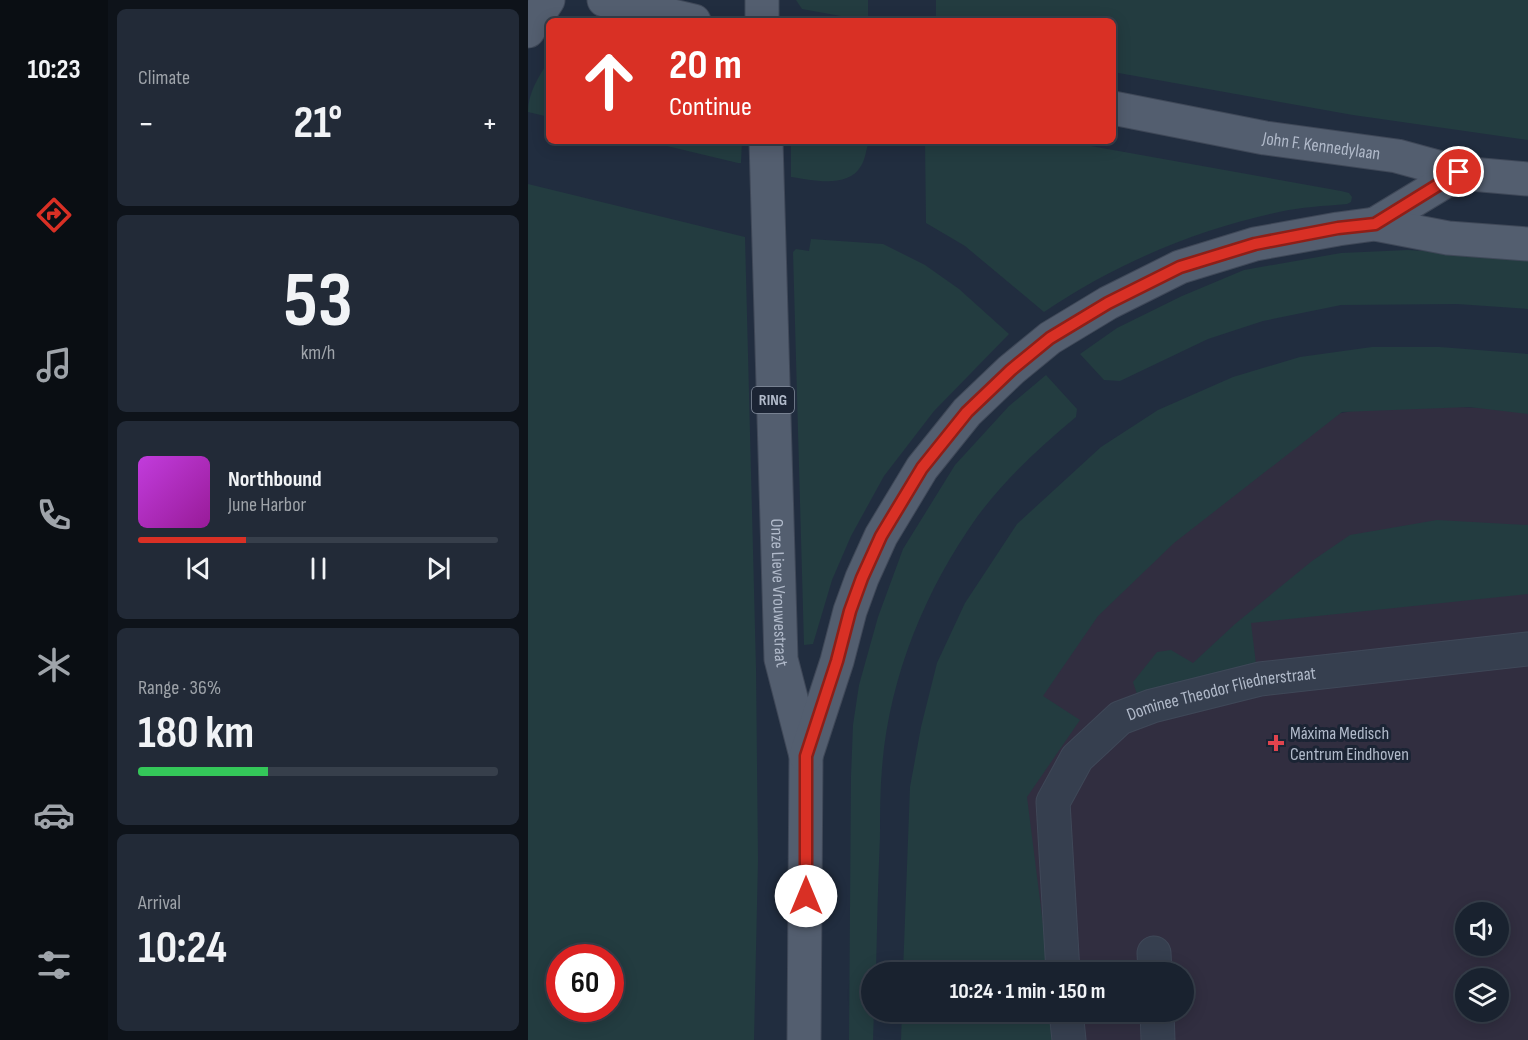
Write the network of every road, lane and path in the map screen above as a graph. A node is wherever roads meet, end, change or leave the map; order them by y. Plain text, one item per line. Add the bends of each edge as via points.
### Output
1 (548, 0) edge
2 (604, 0) edge
3 (762, 0) edge
4 (649, 6) edge
5 (685, 18) edge
6 (762, 18) edge
7 (528, 31) edge
8 (1116, 109) edge
9 (766, 144) edge
10 (1459, 172) junction
11 (1528, 179) edge
12 (1375, 224) junction
13 (1528, 244) edge
14 (1528, 648) edge
15 (806, 756) junction
16 (1062, 962) edge
17 (1067, 1022) edge
18 (1157, 1022) edge
19 (804, 1040) edge
20 (1069, 1040) edge
21 (1158, 1040) edge

1 - 7 main road
2 - 4 main road
3 - 6 main road
4 - 5 main road
8 - 10 main road, John F. Kennedylaan via 1265,138 1397,156
9 - 15 main road, Onze Lieve Vrouwestraat / RING via 781,659
10 - 11 main road, John F. Kennedylaan
10 - 12 main road
12 - 13 main road via 1448,238
12 - 15 main road via 1255,244 1180,267 1060,332 1004,377 967,412 922,468 881,536 854,600
14 - 16 lane, Dominee Theodor Fliednerstraat via 1260,679 1119,718 1077,758 1053,802
15 - 19 main road, Onze Lieve Vrouwestraat / RING
17 - 20 lane
18 - 21 lane

